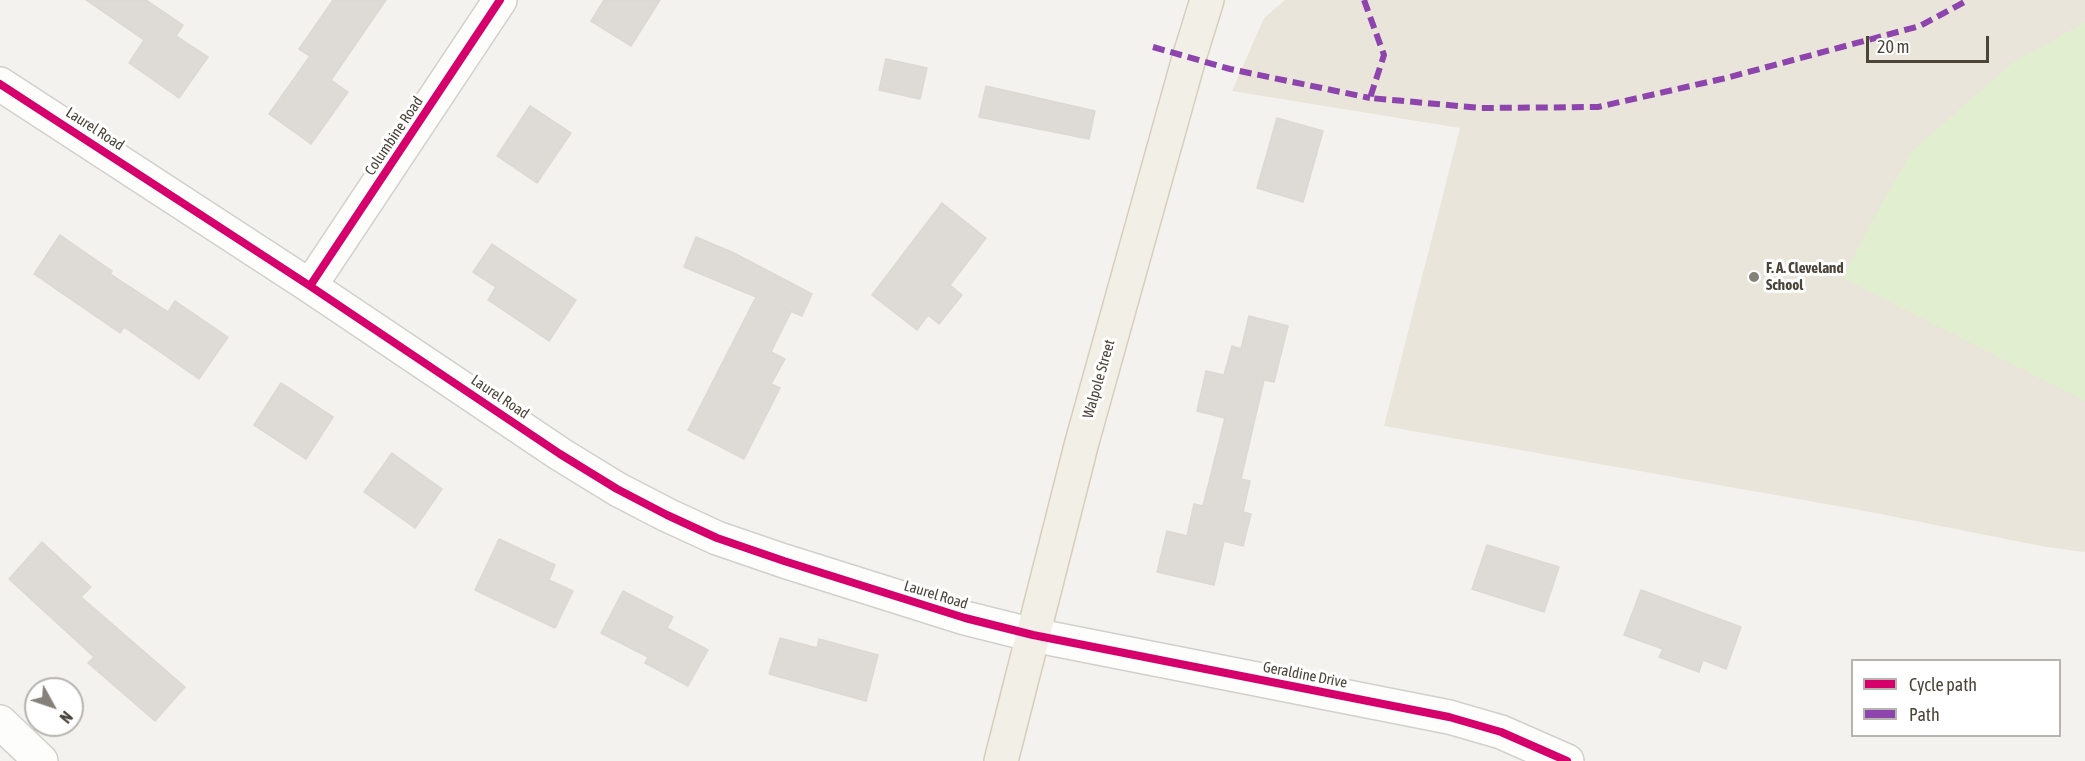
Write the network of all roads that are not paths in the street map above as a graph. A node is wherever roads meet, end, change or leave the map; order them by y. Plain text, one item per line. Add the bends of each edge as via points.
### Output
1 (500, 0) edge
2 (1207, 0) edge
3 (0, 84) edge
4 (310, 286) junction
5 (1033, 634) junction
6 (0, 722) edge
7 (41, 761) edge
8 (1001, 761) edge
9 (1567, 761) edge

1 - 4 street, Columbine Road
2 - 5 main road, Walpole Street via 1082,442
3 - 4 street, Laurel Road
4 - 5 street, Laurel Road via 560,454 667,515 717,538 784,561 965,618
5 - 8 main road, Walpole Street
5 - 9 street, Geraldine Drive via 1449,717 1501,732
6 - 7 street

